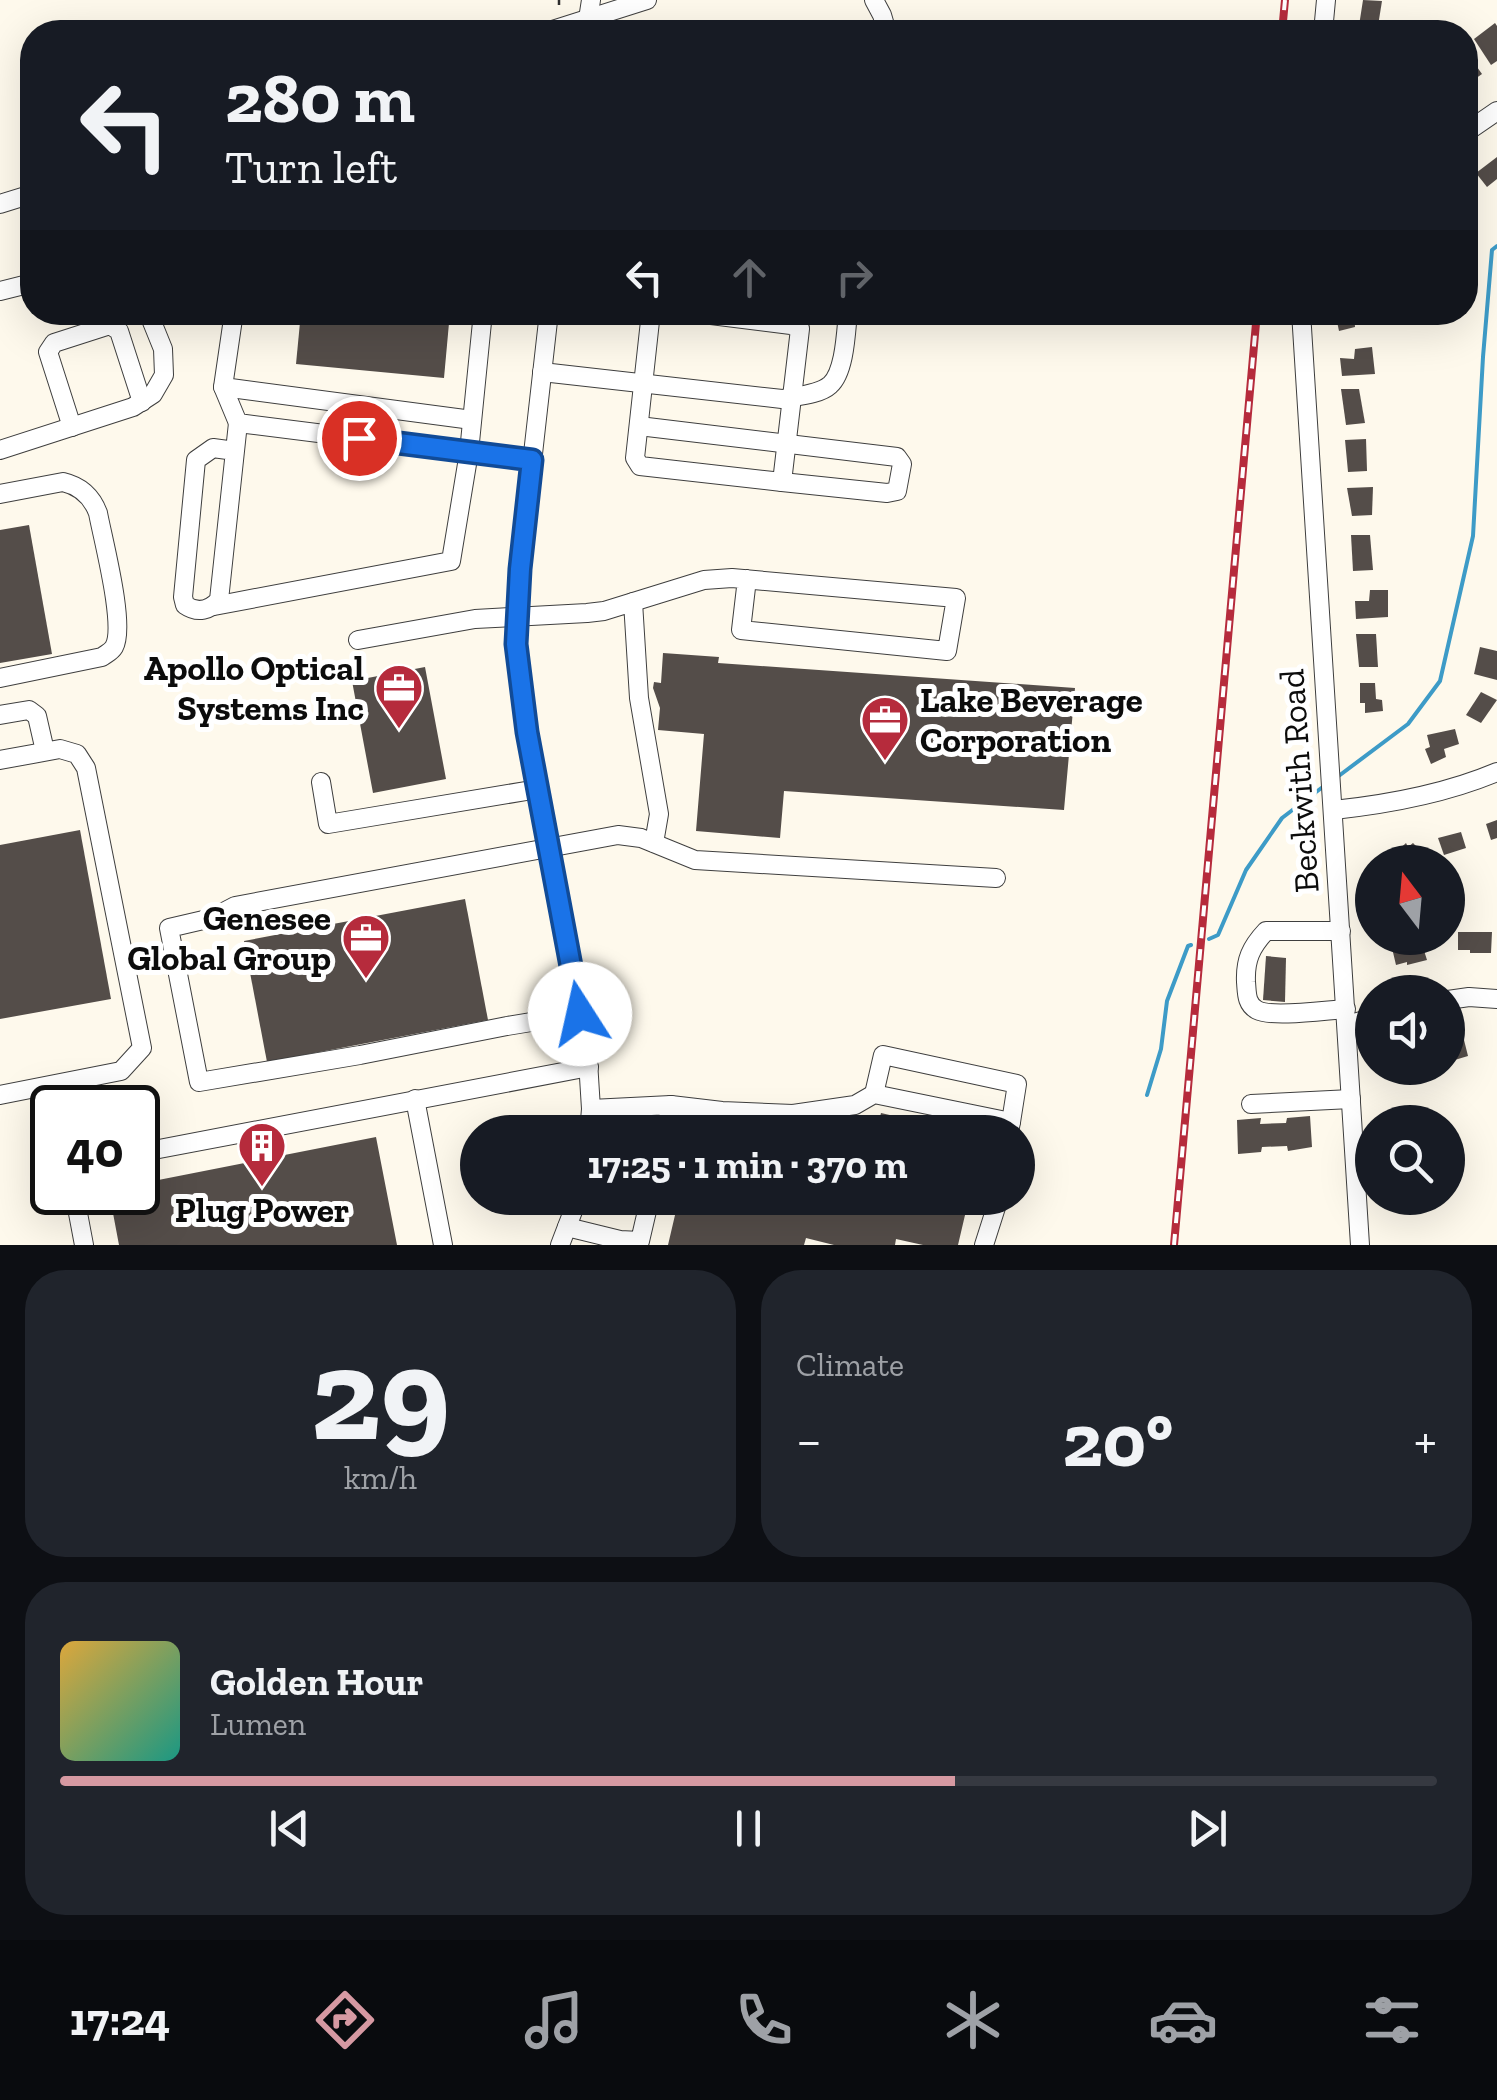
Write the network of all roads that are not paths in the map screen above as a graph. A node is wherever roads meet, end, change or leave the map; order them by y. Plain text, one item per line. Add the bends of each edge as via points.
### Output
1 (648, 0) edge
2 (588, 17) edge
3 (153, 325) edge
4 (232, 325) edge
5 (482, 325) edge
6 (548, 325) edge
7 (650, 325) edge
8 (794, 325) edge
9 (846, 325) edge
10 (1302, 325) edge
11 (542, 372) junction
12 (643, 383) junction
13 (223, 387) junction
14 (793, 397) junction
15 (142, 402) junction
16 (472, 420) junction
17 (238, 423) junction
18 (638, 426) junction
19 (72, 427) junction
20 (787, 444) junction
21 (0, 450) edge
22 (236, 451) junction
23 (469, 452) junction
24 (532, 460) junction
25 (782, 482) junction
26 (0, 494) edge
27 (747, 579) junction
28 (633, 602) junction
29 (214, 606) junction
30 (517, 615) junction
31 (358, 640) dead end
32 (0, 678) edge
33 (0, 715) edge
34 (45, 751) junction
35 (0, 760) edge
36 (1497, 772) edge
37 (321, 782) dead end
38 (538, 789) junction
39 (1334, 810) junction
40 (654, 843) junction
41 (549, 848) junction
42 (996, 878) dead end
43 (1341, 931) junction
44 (1465, 997) edge
45 (1497, 999) edge
46 (580, 1014) junction
47 (1346, 1017) junction
48 (1355, 1017) edge
49 (588, 1067) junction
50 (874, 1094) junction
51 (0, 1095) edge
52 (1351, 1099) junction
53 (414, 1100) junction
54 (671, 1104) junction
55 (1251, 1104) dead end
56 (590, 1109) junction
57 (590, 1115) edge
58 (669, 1115) edge
59 (961, 1115) edge
60 (1012, 1115) edge
61 (160, 1149) edge
62 (78, 1215) edge
63 (572, 1215) edge
64 (646, 1215) edge
65 (994, 1215) edge
66 (567, 1227) junction
67 (84, 1245) edge
68 (443, 1245) edge
69 (560, 1245) edge
70 (984, 1245) edge
71 (1360, 1245) edge

1 - 2 street
3 - 15 street via 164,375
4 - 13 street
5 - 16 street
6 - 11 street
7 - 12 street
8 - 14 street via 800,329
9 - 14 street via 841,366 830,385
10 - 39 street, Beckwith Road
11 - 12 street
11 - 24 street
12 - 14 street
12 - 18 street
13 - 16 street
13 - 17 street
14 - 20 street
15 - 19 street
15 - 19 street via 119,331 110,325 54,343 48,352
16 - 23 street
17 - 22 street
17 - 23 street
18 - 20 street
18 - 25 street via 640,466
19 - 21 street
20 - 25 street
20 - 25 street via 897,457 902,464 897,491 887,493
22 - 29 street via 220,600
22 - 29 street via 213,448 196,460 183,596 191,609
23 - 24 street
23 - 29 street via 452,561
24 - 30 street
26 - 32 street via 63,482 90,498 119,623 116,644 102,657
27 - 27 street via 956,598 947,652 741,630
27 - 28 street via 704,580
28 - 30 street via 587,613
28 - 40 street via 639,698 659,814
30 - 31 street
30 - 38 street via 520,683
33 - 34 street via 29,710 37,716
34 - 35 street
34 - 51 street via 77,754 86,768 142,1048 121,1071
36 - 39 street via 1392,804
37 - 38 street via 328,824
38 - 41 street
39 - 43 street, Beckwith Road
40 - 41 street via 618,835
40 - 42 street via 695,860
41 - 46 street
41 - 46 street via 235,906 169,928 199,1082
43 - 47 street, Beckwith Road
43 - 47 street via 1266,931 1245,965 1247,1001 1272,1014
44 - 45 street
46 - 49 street
47 - 48 street
47 - 52 street, Beckwith Road
49 - 53 street
49 - 56 street
50 - 54 street via 854,1105 793,1114
50 - 59 street
50 - 60 street via 883,1055 1017,1084
52 - 55 street
52 - 71 street, Beckwith Road
53 - 61 street
53 - 68 street
54 - 56 street
54 - 58 street
56 - 57 street
62 - 67 street
63 - 66 street
64 - 66 street via 640,1241
65 - 70 street
66 - 69 street

